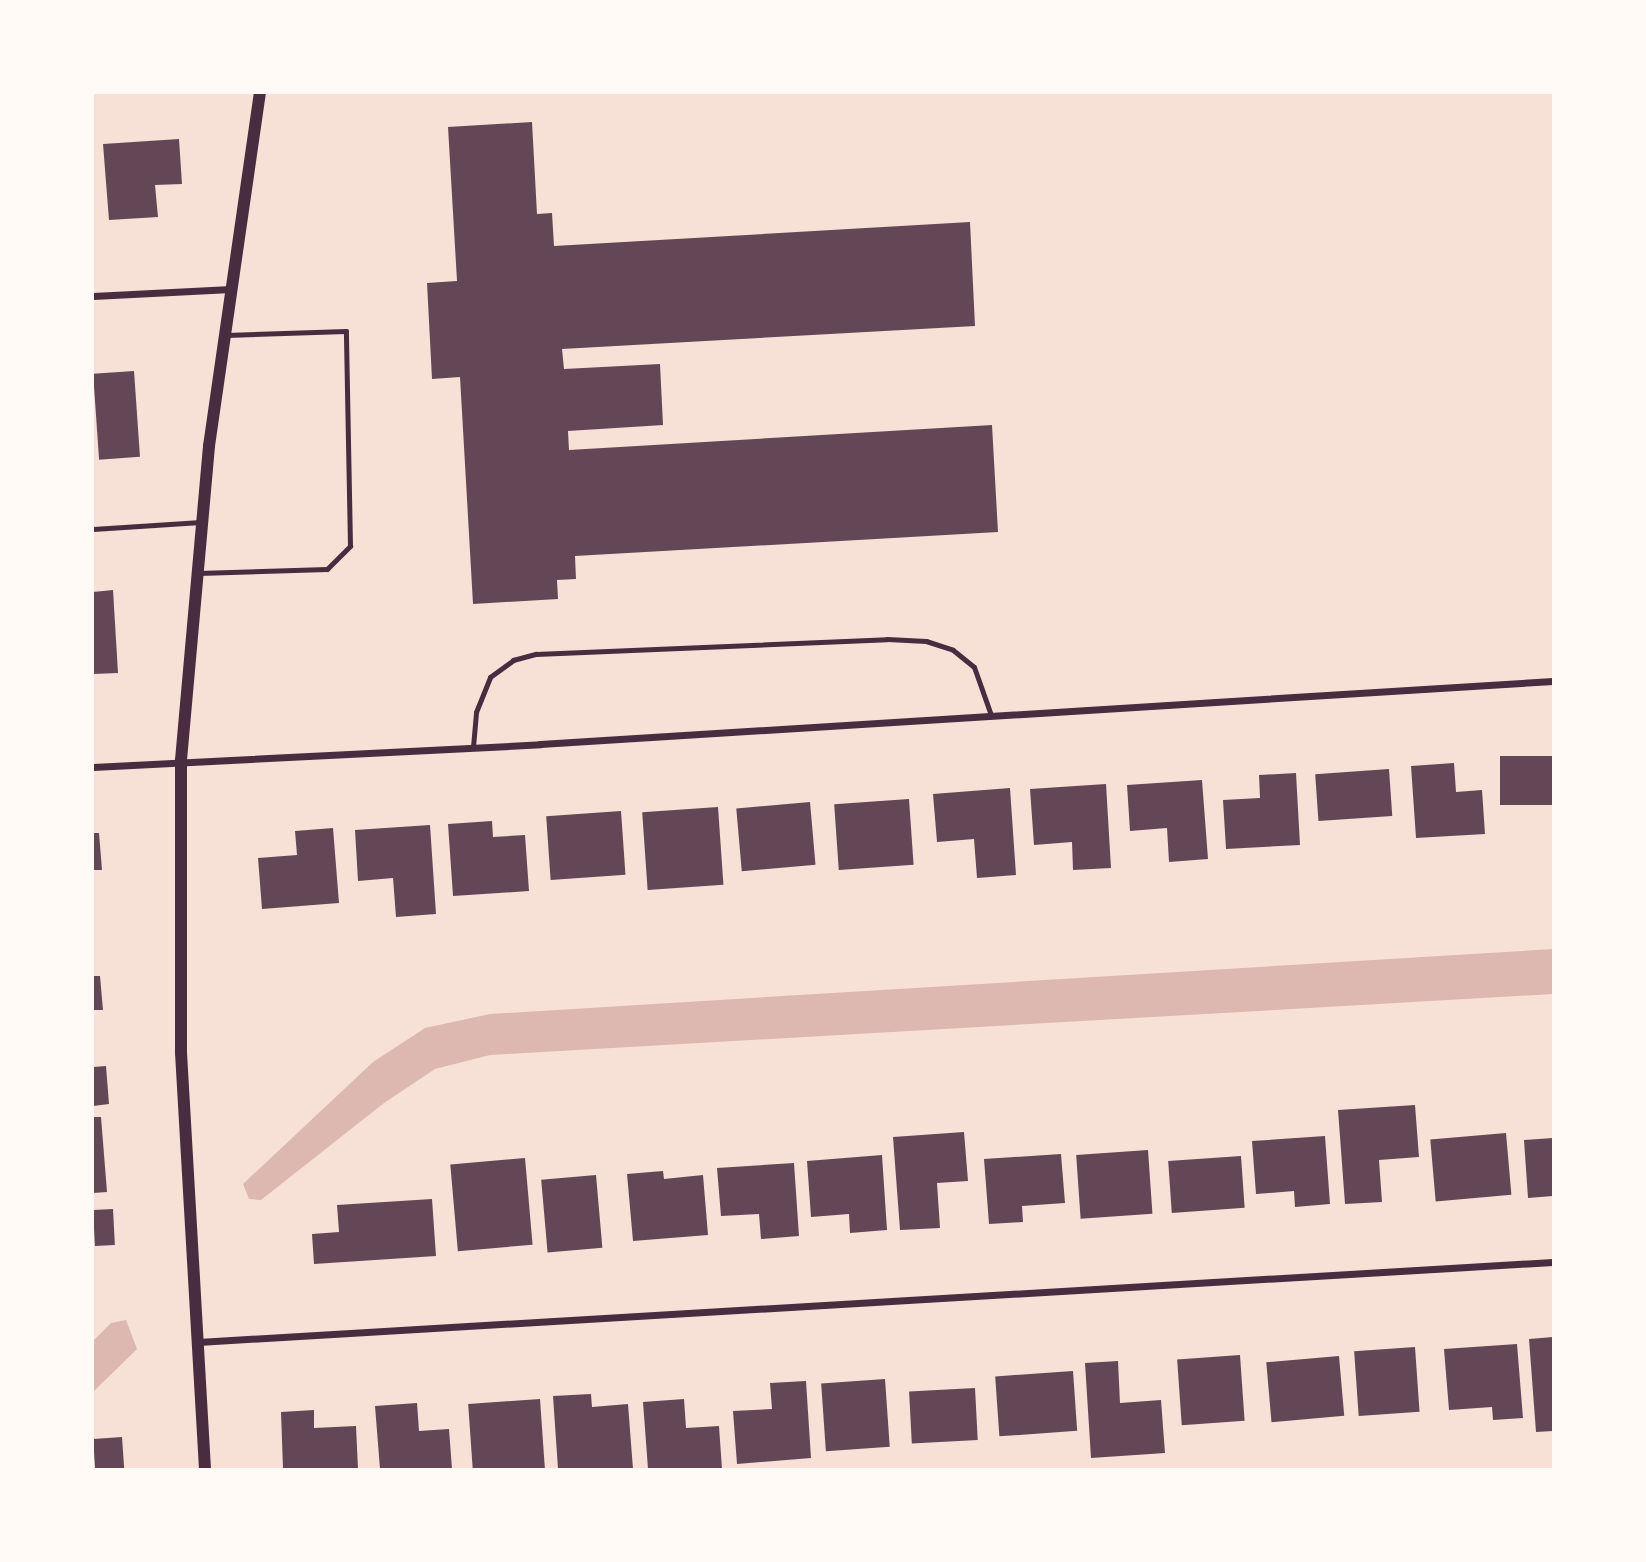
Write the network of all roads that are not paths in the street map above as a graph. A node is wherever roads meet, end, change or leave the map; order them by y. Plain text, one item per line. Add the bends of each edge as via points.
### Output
1 (260, 93) edge
2 (231, 289) junction
3 (93, 296) edge
4 (224, 335) junction
5 (202, 522) junction
6 (93, 529) edge
7 (198, 573) junction
8 (1553, 681) edge
9 (991, 715) junction
10 (473, 747) junction
11 (181, 760) junction
12 (93, 767) edge
13 (1553, 1262) edge
14 (198, 1342) junction
15 (205, 1469) edge

1 - 2 street
2 - 3 street
2 - 4 street
4 - 5 street
4 - 7 lane via 346,331 350,546 327,569
5 - 6 lane
5 - 7 street
7 - 11 street
8 - 9 street
9 - 10 street
9 - 10 lane via 974,667 953,650 926,640 536,654 513,660 491,677 475,712
10 - 11 street
11 - 12 street
11 - 14 street via 181,1054
13 - 14 street
14 - 15 street

